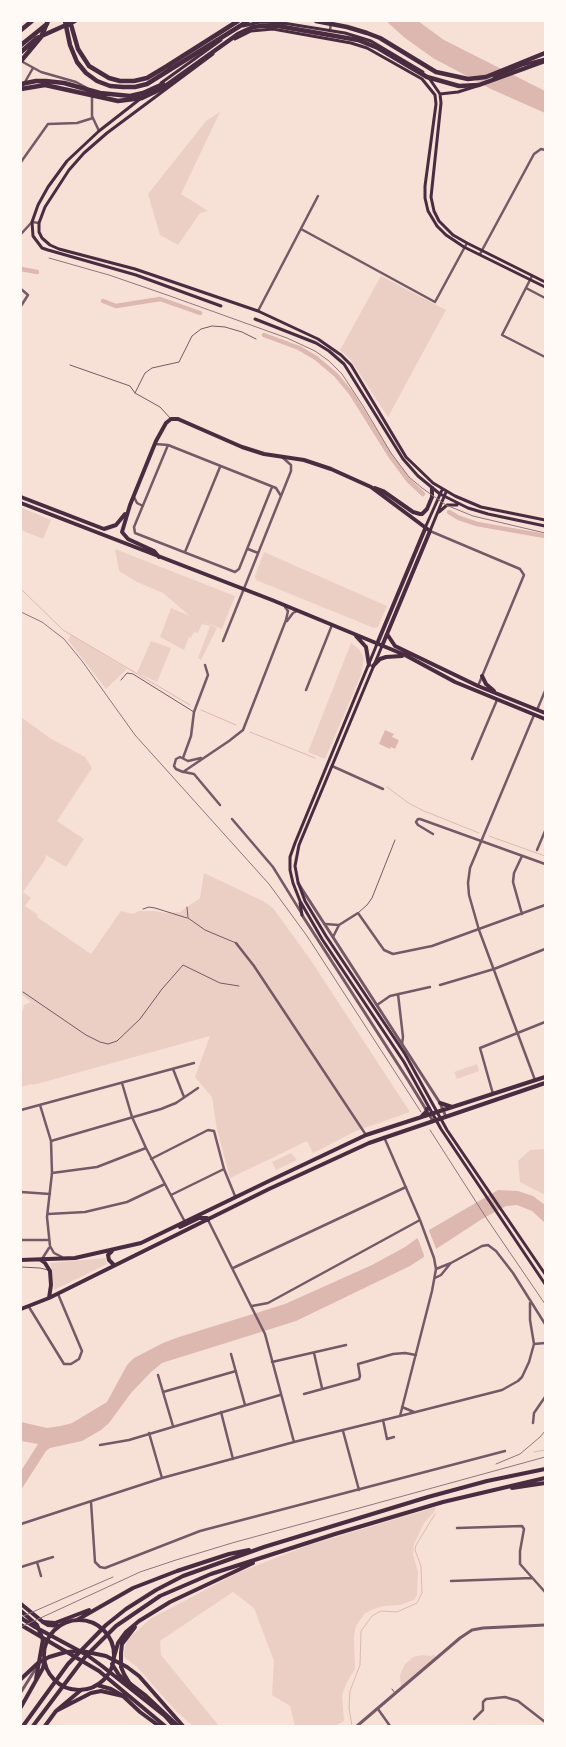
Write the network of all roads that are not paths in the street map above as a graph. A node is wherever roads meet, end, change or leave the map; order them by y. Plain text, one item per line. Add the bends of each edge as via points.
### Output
1 (32, 21) edge
2 (49, 21) edge
3 (64, 21) edge
4 (70, 21) edge
5 (76, 21) edge
6 (238, 21) edge
7 (248, 21) edge
8 (316, 21) edge
9 (331, 21) edge
10 (282, 22) edge
11 (21, 30) edge
12 (330, 31) junction
13 (22, 49) edge
14 (545, 53) edge
15 (545, 60) edge
16 (21, 61) edge
17 (33, 68) junction
18 (185, 71) junction
19 (21, 84) edge
20 (21, 89) edge
21 (440, 94) junction
22 (434, 95) junction
23 (94, 118) junction
24 (99, 131) junction
25 (545, 150) edge
26 (21, 162) edge
27 (318, 196) dead end
28 (32, 222) junction
29 (39, 222) junction
30 (301, 229) junction
31 (32, 232) junction
32 (39, 232) junction
33 (22, 233) edge
34 (466, 245) junction
35 (481, 253) junction
36 (531, 278) junction
37 (545, 282) edge
38 (545, 287) edge
39 (526, 288) junction
40 (21, 289) edge
41 (545, 298) edge
42 (21, 306) edge
43 (222, 306) dead end
44 (258, 311) junction
45 (255, 319) dead end
46 (256, 339) dead end
47 (545, 357) edge
48 (70, 365) dead end
49 (135, 392) junction
50 (171, 419) junction
51 (155, 444) junction
52 (168, 445) junction
53 (281, 456) junction
54 (220, 467) junction
55 (272, 487) junction
56 (371, 487) junction
57 (432, 488) junction
58 (442, 490) junction
59 (446, 492) junction
60 (440, 494) junction
61 (134, 495) junction
62 (281, 496) junction
63 (21, 497) edge
64 (444, 497) junction
65 (21, 503) edge
66 (130, 505) junction
67 (460, 505) junction
68 (143, 506) junction
69 (437, 515) junction
70 (545, 520) edge
71 (545, 526) edge
72 (425, 529) junction
73 (430, 531) junction
74 (248, 549) junction
75 (185, 552) junction
76 (258, 553) junction
77 (159, 557) junction
78 (243, 590) junction
79 (284, 605) junction
80 (297, 611) junction
81 (285, 624) junction
82 (332, 625) junction
83 (387, 634) junction
84 (354, 635) junction
85 (223, 641) dead end
86 (379, 645) junction
87 (405, 656) junction
88 (205, 665) dead end
89 (371, 665) junction
90 (482, 676) junction
91 (121, 680) dead end
92 (478, 686) junction
93 (306, 690) dead end
94 (545, 691) edge
95 (496, 694) junction
96 (498, 700) junction
97 (537, 710) junction
98 (194, 712) junction
99 (545, 713) edge
100 (534, 715) junction
101 (545, 719) edge
102 (182, 758) junction
103 (201, 758) junction
104 (472, 759) dead end
105 (330, 765) junction
106 (183, 772) junction
107 (383, 788) dead end
108 (220, 805) dead end
109 (232, 819) dead end
110 (545, 831) edge
111 (433, 834) dead end
112 (395, 840) dead end
113 (481, 841) junction
114 (537, 850) dead end
115 (522, 856) junction
116 (545, 864) edge
117 (298, 882) junction
118 (300, 901) junction
119 (545, 905) edge
120 (187, 907) dead end
121 (143, 910) dead end
122 (358, 913) junction
123 (522, 914) junction
124 (302, 915) junction
125 (188, 918) junction
126 (324, 924) junction
127 (339, 926) junction
128 (479, 930) junction
129 (332, 937) junction
130 (236, 943) joint
131 (545, 949) edge
132 (494, 969) junction
133 (440, 985) dead end
134 (239, 986) dead end
135 (430, 988) dead end
136 (23, 992) dead end
137 (398, 994) junction
138 (377, 1005) junction
139 (545, 1022) edge
140 (518, 1032) junction
141 (402, 1044) junction
142 (389, 1050) junction
143 (194, 1063) dead end
144 (173, 1069) junction
145 (420, 1072) junction
146 (545, 1076) edge
147 (408, 1080) junction
148 (535, 1080) junction
149 (122, 1082) junction
150 (545, 1083) edge
151 (198, 1088) dead end
152 (493, 1094) junction
153 (184, 1097) junction
154 (440, 1103) junction
155 (40, 1105) junction
156 (453, 1107) junction
157 (426, 1109) junction
158 (21, 1110) edge
159 (442, 1111) junction
160 (430, 1115) junction
161 (132, 1117) junction
162 (446, 1118) junction
163 (418, 1119) junction
164 (433, 1121) junction
165 (366, 1135) junction
166 (384, 1137) junction
167 (51, 1141) junction
168 (146, 1148) junction
169 (151, 1159) junction
170 (224, 1169) junction
171 (52, 1172) junction
172 (164, 1184) junction
173 (406, 1187) junction
174 (21, 1192) edge
175 (50, 1194) junction
176 (171, 1195) junction
177 (235, 1197) junction
178 (48, 1214) junction
179 (208, 1220) junction
180 (420, 1220) junction
181 (185, 1222) junction
182 (21, 1240) edge
183 (49, 1240) junction
184 (148, 1241) junction
185 (50, 1246) junction
186 (113, 1251) junction
187 (68, 1259) junction
188 (21, 1260) edge
189 (41, 1260) junction
190 (452, 1263) junction
191 (114, 1265) junction
192 (21, 1267) edge
193 (233, 1268) junction
194 (436, 1269) junction
195 (50, 1271) junction
196 (545, 1274) edge
197 (435, 1278) junction
198 (545, 1284) edge
199 (58, 1294) junction
200 (49, 1298) junction
201 (530, 1301) junction
202 (252, 1306) junction
203 (24, 1309) edge
204 (545, 1324) edge
205 (545, 1343) edge
206 (534, 1344) junction
207 (346, 1345) dead end
208 (314, 1353) junction
209 (231, 1354) dead end
210 (416, 1355) junction
211 (272, 1362) junction
212 (236, 1371) junction
213 (158, 1375) dead end
214 (322, 1389) junction
215 (163, 1392) junction
216 (304, 1394) dead end
217 (280, 1395) junction
218 (545, 1397) edge
219 (245, 1405) junction
220 (402, 1407) junction
221 (221, 1412) junction
222 (416, 1413) junction
223 (400, 1416) junction
224 (383, 1420) junction
225 (533, 1423) dead end
226 (173, 1426) junction
227 (343, 1430) junction
228 (149, 1433) junction
229 (394, 1437) dead end
230 (294, 1442) junction
231 (100, 1445) dead end
232 (505, 1451) dead end
233 (233, 1458) junction
234 (545, 1469) edge
235 (162, 1478) junction
236 (545, 1478) edge
237 (545, 1484) edge
238 (359, 1490) junction
239 (489, 1490) junction
240 (91, 1502) junction
241 (21, 1524) edge
242 (458, 1528) dead end
243 (264, 1547) junction
244 (53, 1557) dead end
245 (264, 1557) junction
246 (37, 1562) junction
247 (21, 1567) edge
248 (41, 1576) dead end
249 (532, 1578) junction
250 (451, 1581) dead end
251 (545, 1592) edge
252 (22, 1607) edge
253 (96, 1608) junction
254 (21, 1618) edge
255 (76, 1620) junction
256 (41, 1621) junction
257 (139, 1621) junction
258 (21, 1625) edge
259 (545, 1625) edge
260 (60, 1626) junction
261 (43, 1639) junction
262 (45, 1646) junction
263 (437, 1653) dead end
264 (114, 1656) junction
265 (441, 1656) junction
266 (45, 1659) junction
267 (39, 1664) junction
268 (112, 1664) junction
269 (21, 1679) edge
270 (36, 1682) junction
271 (130, 1684) junction
272 (97, 1685) junction
273 (392, 1689) dead end
274 (81, 1690) junction
275 (21, 1692) edge
276 (395, 1694) junction
277 (123, 1696) junction
278 (21, 1707) edge
279 (378, 1709) junction
280 (56, 1711) junction
281 (474, 1719) dead end
282 (545, 1722) edge
283 (23, 1726) edge
284 (33, 1726) edge
285 (45, 1726) edge
286 (159, 1726) edge
287 (165, 1726) edge
288 (174, 1726) edge
289 (178, 1726) edge
290 (183, 1726) edge
291 (357, 1726) edge
292 (389, 1726) edge

1 - 11 highway
2 - 13 highway
2 - 16 highway via 41,38
3 - 7 highway via 77,62 86,73 110,86 123,87 147,84
4 - 6 highway via 78,49 89,66 120,81 147,78
5 - 13 highway via 37,38
8 - 14 highway via 367,33 436,72 468,79 486,77
9 - 12 street
10 - 12 main road
10 - 24 main road via 244,26
12 - 21 main road via 371,41 393,53 426,75
15 - 18 highway via 479,85 459,86 427,77 358,40 270,26 244,30
15 - 21 main road via 522,65 471,89
16 - 17 street
17 - 20 street
17 - 23 street via 87,88 92,96
18 - 19 highway via 151,90 130,96 46,81
18 - 20 highway via 161,89 129,101 45,85
21 - 22 main road
21 - 34 main road via 432,204 436,216 447,230
22 - 29 main road via 422,79 367,48 273,29 251,31 236,37 84,153 53,192
22 - 34 main road via 436,104 425,198 437,226 446,235
23 - 24 street
23 - 26 street via 77,123 48,124
24 - 28 main road via 67,161 48,187
25 - 35 street via 534,154
27 - 30 street
28 - 29 street
28 - 31 main road
28 - 33 street
29 - 32 main road
30 - 34 street via 436,302
30 - 44 street
31 - 32 street
31 - 33 street
31 - 43 main road via 42,248
32 - 44 main road via 50,245 135,269
34 - 35 main road
35 - 36 main road
36 - 37 main road
36 - 38 main road
36 - 39 street
39 - 41 street
39 - 47 street via 502,335
40 - 42 street via 28,295
44 - 58 main road via 318,339 346,359 406,457
45 - 57 main road via 316,343 344,364 396,450
46 - 49 lane via 225,327 201,329 179,362 152,368 145,373
48 - 49 lane via 130,386
49 - 50 lane via 160,407
50 - 51 main road via 162,428
50 - 53 main road via 178,419 242,447
51 - 52 street
51 - 61 main road
52 - 54 street
52 - 68 street
53 - 56 main road via 320,465
53 - 62 street via 291,465
54 - 55 street
54 - 75 street
55 - 62 street via 279,490
55 - 74 street
56 - 57 main road via 420,514 427,509
56 - 72 main road
57 - 60 main road
58 - 59 main road
58 - 60 main road
59 - 64 main road
59 - 70 main road via 481,507
60 - 64 main road
60 - 72 main road
61 - 66 main road
61 - 68 street via 137,503
62 - 76 street
63 - 66 main road via 104,529 116,526
64 - 67 main road
64 - 69 main road
65 - 77 main road
66 - 77 main road via 122,526 124,536 154,551
67 - 69 main road via 447,505
67 - 71 main road
68 - 75 street via 134,527 135,533
69 - 73 main road
72 - 73 main road
72 - 86 main road
73 - 83 main road
73 - 90 street via 523,572 524,577
74 - 75 street via 235,572
74 - 76 street
76 - 78 street
77 - 78 main road
78 - 79 main road
78 - 85 street
79 - 80 main road
79 - 81 street via 288,611
80 - 81 street
80 - 82 main road
81 - 103 street via 245,726 234,738
82 - 84 main road
82 - 93 street
83 - 86 main road
83 - 92 main road via 395,646
84 - 86 main road
84 - 89 main road via 366,647
86 - 87 main road
86 - 89 main road
87 - 89 main road via 386,657
87 - 96 main road
88 - 98 street via 208,675
89 - 105 main road
90 - 92 street
90 - 95 main road
91 - 98 lane via 127,673 133,674
92 - 95 main road
94 - 97 street
95 - 97 main road
96 - 100 main road
96 - 104 street
97 - 99 main road
97 - 100 street
98 - 102 street via 191,736
100 - 101 main road
100 - 113 street
102 - 103 street via 188,761
102 - 106 street via 176,759 174,766
103 - 106 street
105 - 107 street
105 - 117 main road via 299,845 295,866
105 - 118 main road via 290,857 292,883
106 - 108 street via 194,774
109 - 124 street via 273,867
110 - 114 street
111 - 113 street via 418,825 418,819
112 - 122 lane via 372,898
113 - 115 street
113 - 128 street via 468,882
115 - 116 street
115 - 123 street via 513,882
117 - 126 street
117 - 196 main road via 326,936 412,1066 447,1130
118 - 124 main road
118 - 198 main road via 404,1062 440,1129
119 - 123 street
120 - 125 lane
121 - 125 lane via 149,907
122 - 127 street
122 - 128 street via 390,954 432,946
123 - 128 street
124 - 142 street
125 - 130 lane via 204,930
126 - 127 street
126 - 129 street
127 - 129 street
128 - 132 street
129 - 138 street
130 - 165 street
131 - 132 street
132 - 133 street
132 - 140 street
134 - 136 lane via 220,983 183,964 140,1019 117,1041 108,1044 86,1035
135 - 137 street
137 - 138 street
137 - 141 street
138 - 141 street
139 - 140 street
140 - 148 street
140 - 152 street via 481,1046 479,1050
141 - 142 street via 398,1050
141 - 145 street
142 - 147 street
143 - 144 street
144 - 149 street
144 - 153 street
145 - 147 street via 412,1073
145 - 154 street
146 - 148 main road
147 - 157 street
148 - 152 main road
149 - 155 street
149 - 161 street
150 - 162 main road
151 - 153 street
152 - 156 main road
153 - 161 street via 161,1110
154 - 156 main road
154 - 159 street
155 - 158 street
155 - 167 street
156 - 159 main road
157 - 160 street
157 - 163 main road
159 - 160 main road
159 - 162 street
160 - 163 main road
160 - 164 street
161 - 167 street
161 - 168 street
162 - 164 main road
163 - 165 main road
164 - 166 main road
165 - 177 main road
166 - 173 street
166 - 179 main road
167 - 171 street
168 - 169 street
168 - 171 street via 97,1167
169 - 170 street via 208,1130 214,1132
169 - 172 street
170 - 176 street
170 - 177 street
171 - 175 street
172 - 176 street
172 - 178 street via 127,1202 85,1212
173 - 180 street
173 - 193 street
174 - 175 street
175 - 178 street
176 - 181 street
177 - 181 main road
178 - 183 street
179 - 184 main road via 199,1218
179 - 191 main road
179 - 193 street
180 - 194 street
180 - 202 street via 268,1303
181 - 184 main road
182 - 183 street
183 - 185 street
184 - 186 main road
185 - 187 street via 56,1255
185 - 189 street
186 - 187 main road
186 - 191 main road via 108,1256
187 - 189 main road
188 - 189 main road
189 - 195 main road
190 - 194 street
190 - 197 street
190 - 201 street via 488,1245 513,1273
191 - 199 main road
192 - 195 lane
193 - 202 street
194 - 197 street
195 - 200 main road
197 - 210 street
199 - 200 main road
199 - 203 street via 82,1351 79,1359 71,1364 64,1364
200 - 203 main road
201 - 204 street
201 - 206 street
202 - 211 street via 265,1334
205 - 206 street
206 - 222 street via 522,1377 502,1390
207 - 208 street
208 - 211 street
208 - 214 street
209 - 212 street
210 - 214 street via 405,1352 358,1364 360,1379
210 - 220 street
211 - 217 street
212 - 215 street
212 - 219 street
213 - 215 street
214 - 216 street
215 - 226 street
217 - 219 street
217 - 230 street
218 - 225 street via 534,1413
219 - 221 street
220 - 222 street
220 - 223 street
221 - 226 street
221 - 233 street
222 - 223 street
223 - 224 street
224 - 227 street
224 - 229 street via 387,1439
226 - 228 street
227 - 230 street
227 - 238 street
228 - 231 street
228 - 235 street
230 - 233 street
232 - 238 street
233 - 235 street
234 - 243 main road via 487,1481
235 - 240 street
236 - 239 main road
237 - 239 main road
238 - 240 street via 200,1531 105,1568 95,1562
239 - 245 main road
240 - 241 street
242 - 249 street via 522,1526 520,1561
243 - 253 main road via 229,1554 177,1571 133,1588
243 - 283 main road via 183,1576 126,1609 80,1650
244 - 246 street
245 - 257 main road via 174,1600
245 - 284 main road via 196,1580 160,1596 135,1612 85,1657
246 - 247 street
246 - 248 street
249 - 250 street
249 - 251 street
252 - 256 main road
252 - 261 main road via 37,1625
253 - 255 main road
253 - 256 main road via 55,1623
254 - 288 main road via 102,1666
255 - 260 main road
255 - 264 main road via 93,1622 103,1629 111,1640
256 - 260 main road
257 - 264 main road via 118,1642
257 - 271 main road via 122,1644 120,1653 121,1667
258 - 287 main road via 99,1670
259 - 265 street via 477,1629 460,1638
260 - 262 main road
261 - 262 main road
261 - 267 main road
262 - 266 main road
263 - 265 lane
264 - 268 main road
265 - 276 street
266 - 270 main road
266 - 274 main road via 48,1671 56,1681 68,1688
267 - 270 main road
267 - 275 street
268 - 271 main road
268 - 272 main road via 106,1677
269 - 290 main road via 49,1657 82,1651 100,1655 115,1660 139,1676
270 - 278 main road
271 - 277 main road via 122,1680 117,1684 118,1692
271 - 289 main road
272 - 274 main road
272 - 277 main road
273 - 276 lane
274 - 280 main road
276 - 279 street
277 - 280 main road via 101,1691 91,1693
277 - 286 main road
279 - 291 street
279 - 292 street
280 - 285 main road
281 - 282 street via 481,1713 486,1699 505,1697 518,1701

